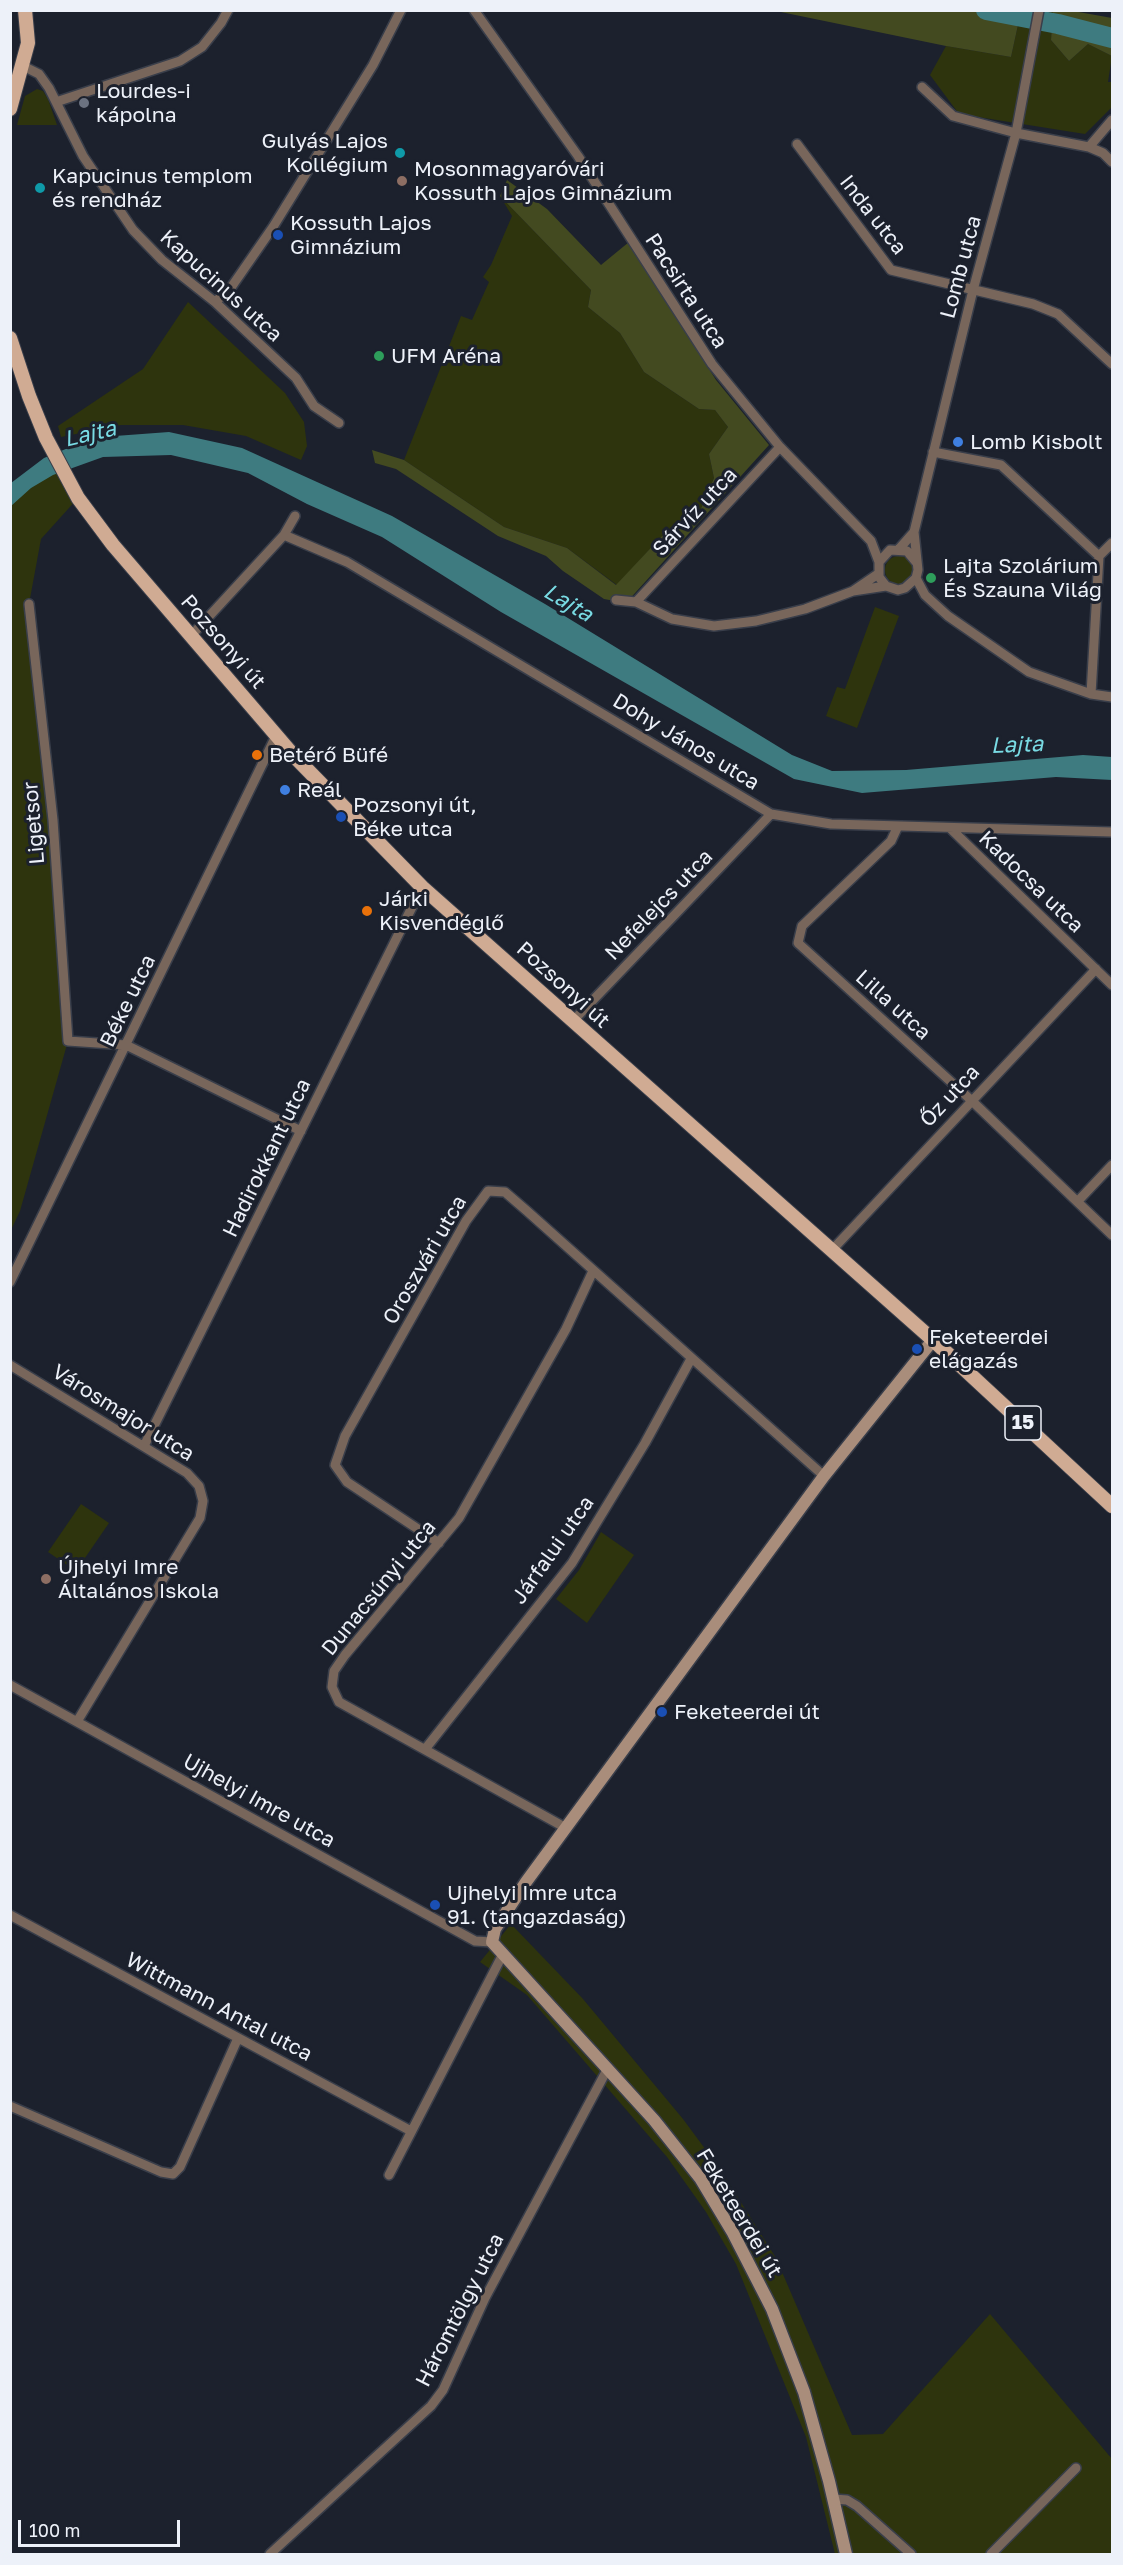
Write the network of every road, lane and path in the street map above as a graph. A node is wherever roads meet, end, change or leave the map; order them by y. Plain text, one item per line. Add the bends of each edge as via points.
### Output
1 (25, 10) edge
2 (228, 10) edge
3 (400, 10) edge
4 (474, 10) edge
5 (1039, 10) edge
6 (23, 66) junction
7 (922, 87) dead end
8 (56, 102) junction
9 (10, 109) edge
10 (1113, 120) edge
11 (1016, 133) junction
12 (797, 144) dead end
13 (1089, 147) junction
14 (1113, 162) edge
15 (973, 290) junction
16 (215, 302) junction
17 (10, 338) edge
18 (1113, 364) edge
19 (339, 423) dead end
20 (780, 447) junction
21 (933, 452) junction
22 (295, 516) dead end
23 (914, 532) junction
24 (284, 535) junction
25 (871, 542) junction
26 (1113, 543) edge
27 (895, 550) junction
28 (1099, 556) junction
29 (879, 562) junction
30 (917, 562) junction
31 (878, 574) junction
32 (916, 578) junction
33 (886, 586) junction
34 (905, 588) junction
35 (853, 591) junction
36 (925, 595) junction
37 (616, 600) dead end
38 (636, 602) junction
39 (29, 604) dead end
40 (190, 637) junction
41 (1091, 694) junction
42 (1113, 697) edge
43 (276, 736) junction
44 (771, 814) junction
45 (898, 826) junction
46 (951, 829) junction
47 (1113, 832) edge
48 (422, 887) junction
49 (1096, 969) junction
50 (1113, 985) edge
51 (573, 1021) junction
52 (126, 1045) junction
53 (971, 1100) junction
54 (301, 1131) junction
55 (1113, 1166) edge
56 (1078, 1201) junction
57 (1113, 1235) edge
58 (832, 1250) junction
59 (592, 1271) junction
60 (10, 1282) edge
61 (933, 1340) junction
62 (691, 1359) junction
63 (10, 1365) edge
64 (144, 1446) junction
65 (824, 1476) junction
66 (1113, 1506) edge
67 (439, 1543) junction
68 (10, 1685) edge
69 (78, 1720) junction
70 (426, 1748) junction
71 (566, 1828) junction
72 (10, 1914) edge
73 (492, 1942) junction
74 (503, 1954) junction
75 (238, 2038) junction
76 (608, 2068) junction
77 (10, 2106) edge
78 (411, 2131) junction
79 (389, 2175) dead end
80 (1076, 2468) dead end
81 (834, 2499) junction
82 (270, 2554) edge
83 (846, 2554) edge
84 (911, 2554) edge
85 (991, 2554) edge

1 - 6 main road via 28,43
2 - 8 street via 202,47 180,61
3 - 16 street via 373,65 273,227 230,289
4 - 20 street, Pacsirta utca via 578,156 712,364
5 - 11 street, Lomb utca
6 - 8 street, Kapucinus utca via 39,74
6 - 9 main road
7 - 11 street via 953,116
8 - 16 street, Kapucinus utca via 83,156 123,218 162,260
10 - 13 street
11 - 13 street
11 - 15 street, Lomb utca
12 - 15 street, Inda utca via 891,270
13 - 14 street
15 - 18 street, Inda utca via 1058,314
15 - 21 street, Lomb utca
16 - 19 street, Kapucinus utca via 296,378 314,406
17 - 40 main road, Pozsonyi út / 15 via 28,396 68,482 113,545
20 - 25 street, Pacsirta utca
20 - 38 street, Sárvíz utca
21 - 23 street, Lomb utca
21 - 28 street via 1001,465
22 - 24 street
23 - 27 street
23 - 30 street
24 - 40 street
24 - 44 street, Dohy János utca via 346,562
25 - 27 street
25 - 29 street
26 - 28 street
27 - 29 street
27 - 30 street via 907,551
28 - 41 street
29 - 31 street
30 - 32 street
31 - 33 street
31 - 35 street
32 - 34 street
32 - 36 street
33 - 34 street
33 - 35 street
34 - 36 street
35 - 38 street via 805,609 714,626 672,619
36 - 41 street via 948,616 1029,672
37 - 38 street
39 - 52 street, Ligetsor via 53,820 68,1041
40 - 43 main road, Pozsonyi út / 15
41 - 42 street
43 - 48 main road, Pozsonyi út / 15
43 - 52 street, Béke utca
44 - 45 street, Dohy János utca via 831,824
44 - 51 street, Nefelejcs utca
45 - 46 street, Dohy János utca
45 - 53 street, Lilla utca via 891,841 802,926 798,943
46 - 47 street, Dohy János utca
46 - 49 street, Kadocsa utca
48 - 51 main road, Pozsonyi út / 15
48 - 54 street, Hadirokkant utca
49 - 50 street, Kadocsa utca
49 - 53 street, Őz utca
51 - 58 main road, Pozsonyi út / 15
52 - 54 street
52 - 60 street, Béke utca
53 - 56 street, Lilla utca
53 - 58 street, Őz utca
54 - 64 street, Hadirokkant utca
55 - 56 street
56 - 57 street, Lilla utca
58 - 61 main road, Pozsonyi út / 15
59 - 62 street, Oroszvári utca
59 - 67 street, Dunacsúnyi utca via 566,1329 501,1446 459,1518
59 - 67 street, Oroszvári utca via 505,1192 488,1191 466,1221 345,1436 335,1465 346,1482
61 - 65 main road
61 - 66 main road, Pozsonyi út / 15
62 - 65 street, Oroszvári utca
62 - 70 street, Járfalui utca via 572,1563
63 - 64 street, Városmajor utca
64 - 69 street, Városmajor utca via 199,1485 203,1501 200,1518
65 - 71 main road
67 - 70 street, Dunacsúnyi utca via 345,1655 334,1671 332,1688 339,1702
68 - 69 street, Ujhelyi Imre utca
69 - 73 street, Ujhelyi Imre utca via 475,1941
70 - 71 street, Dunacsúnyi utca
71 - 73 main road via 495,1929
72 - 75 street, Wittmann Antal utca
73 - 74 main road, Feketeerdei út
74 - 76 main road, Feketeerdei út
74 - 78 street
75 - 77 street via 180,2167 173,2174
75 - 78 street, Wittmann Antal utca
76 - 81 main road, Feketeerdei út via 700,2178 754,2272 804,2392
76 - 82 street, Háromtölgy utca via 485,2298 444,2390 432,2406
78 - 79 street
80 - 85 street
81 - 83 main road, Feketeerdei út
81 - 84 street via 857,2506

